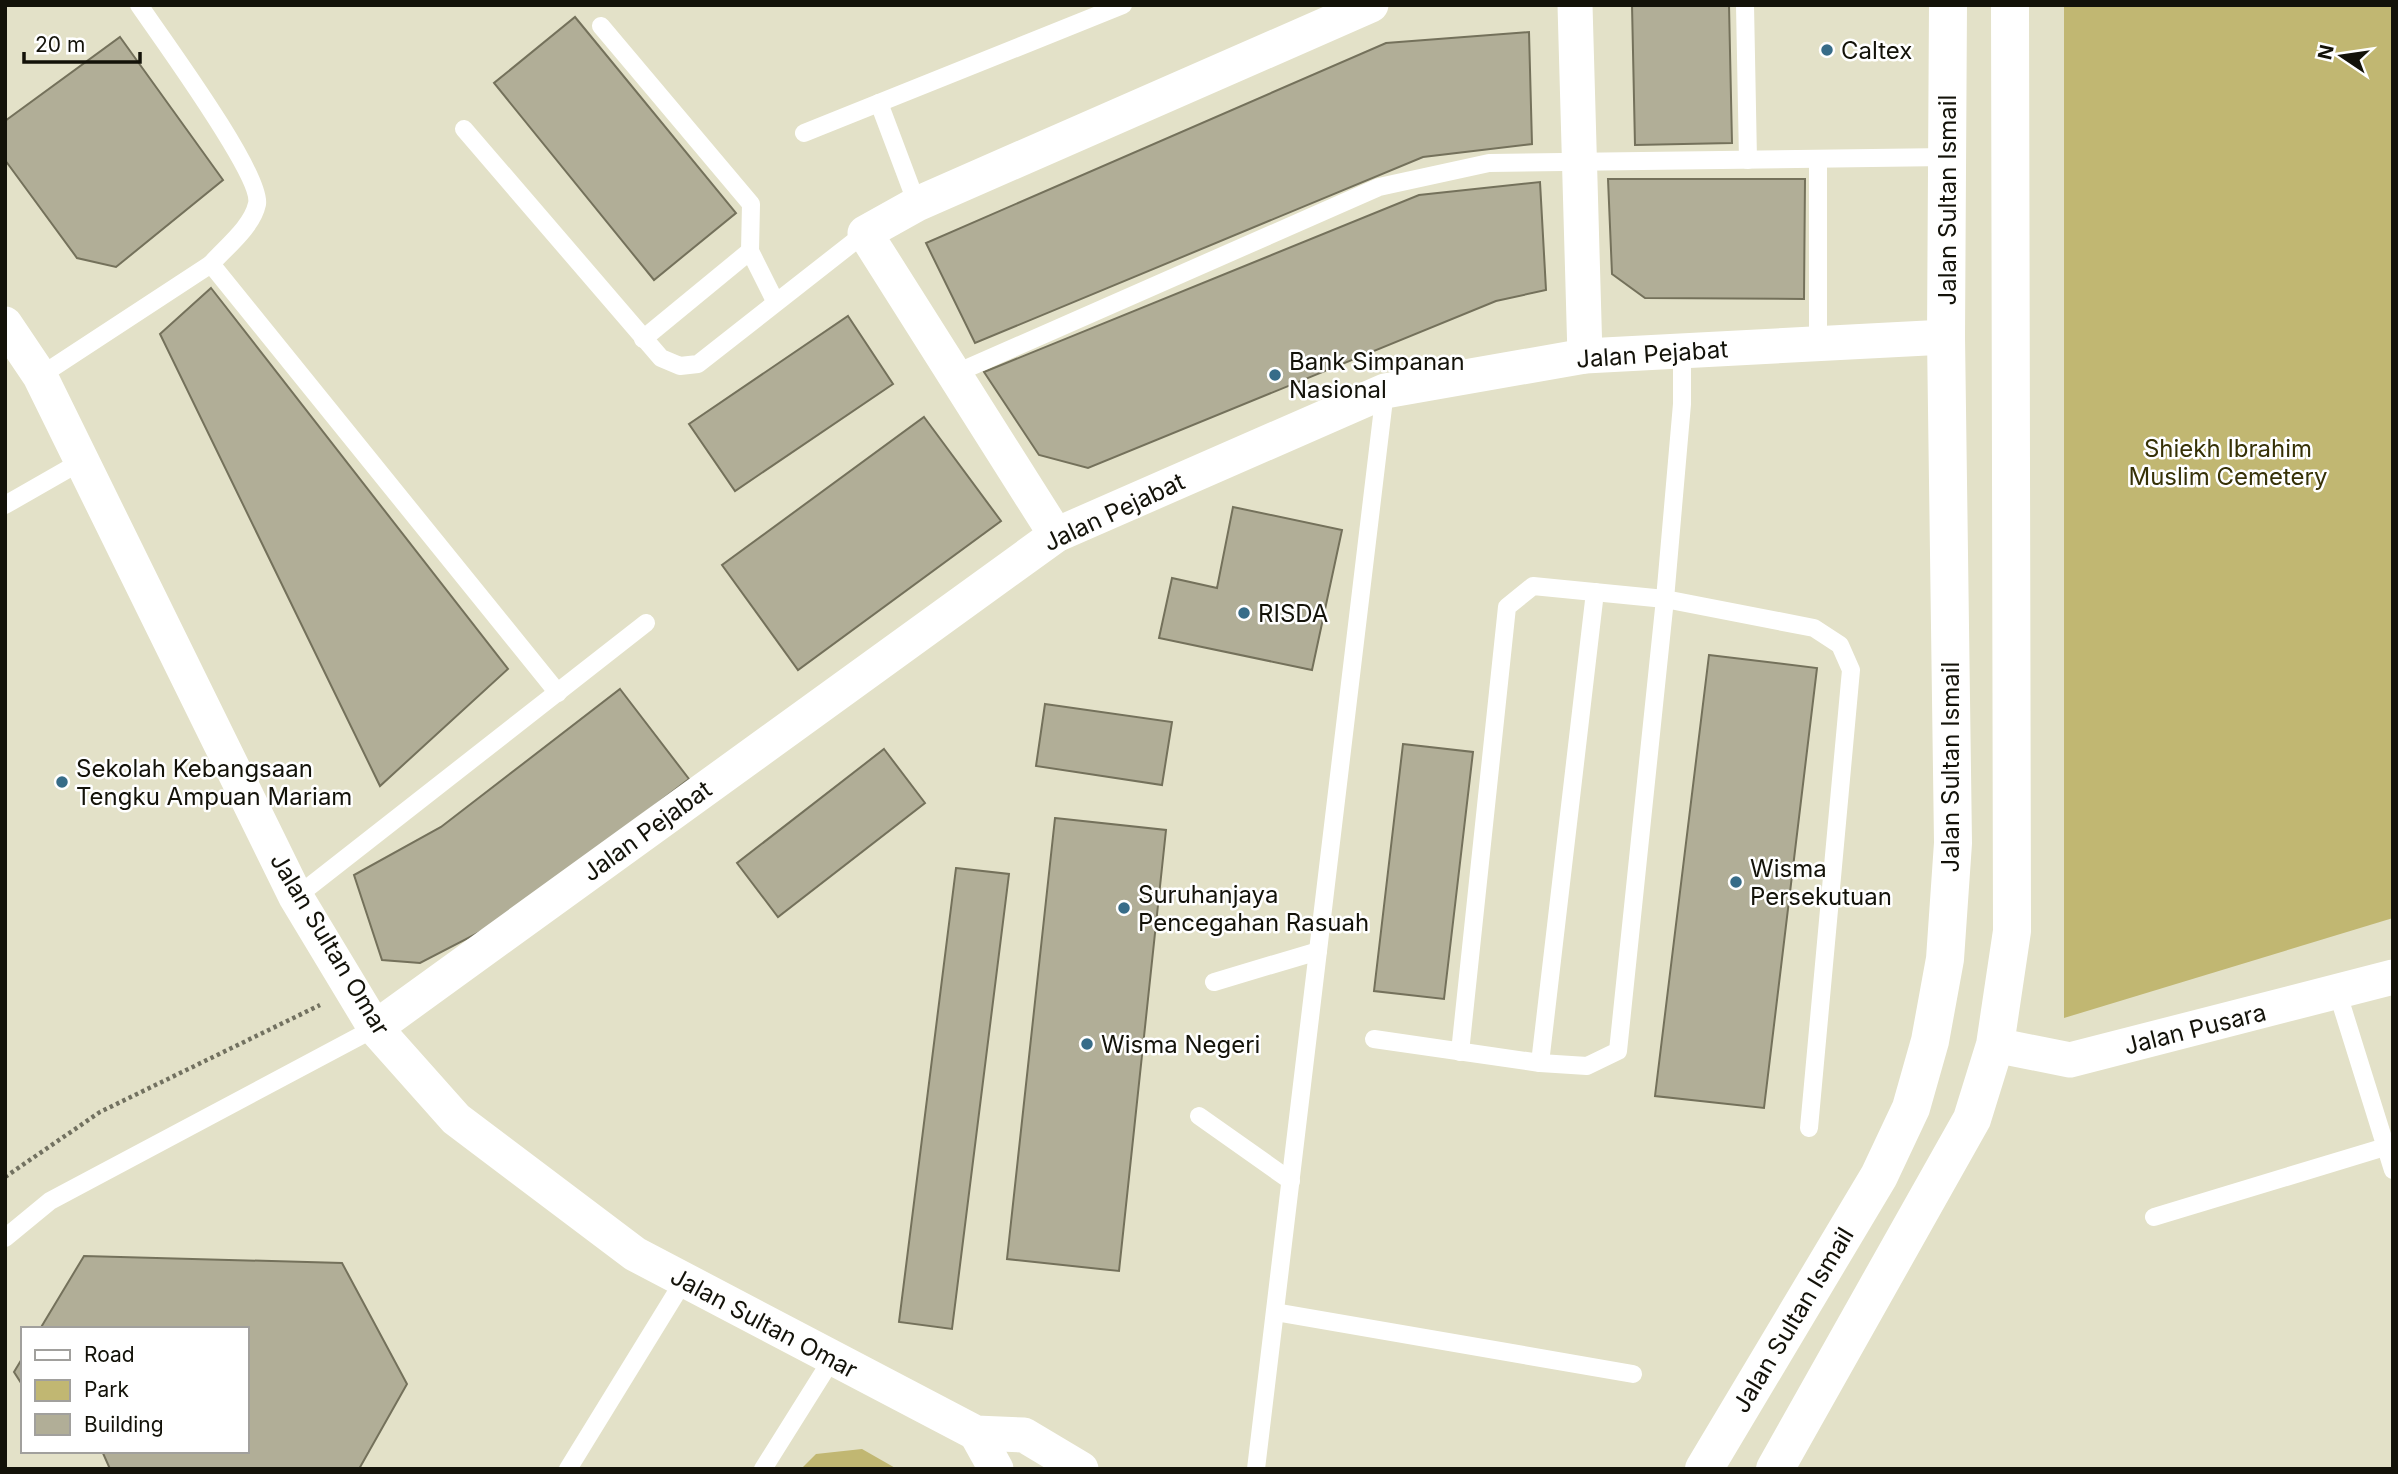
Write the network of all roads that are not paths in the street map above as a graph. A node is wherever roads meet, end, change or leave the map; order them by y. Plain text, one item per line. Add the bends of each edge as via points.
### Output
1 (139, 5) edge
2 (1123, 5) edge
3 (1371, 5) edge
4 (1575, 5) edge
5 (1745, 5) edge
6 (1948, 5) edge
7 (2010, 5) edge
8 (601, 26) dead end
9 (879, 103) junction
10 (464, 129) dead end
11 (804, 133) dead end
12 (1947, 157) junction
13 (1818, 159) junction
14 (1748, 160) junction
15 (1579, 161) junction
16 (918, 204) junction
17 (865, 233) junction
18 (750, 251) junction
19 (211, 264) junction
20 (775, 302) junction
21 (5, 324) edge
22 (1946, 337) junction
23 (643, 339) junction
24 (1818, 343) junction
25 (1682, 350) junction
26 (1586, 356) junction
27 (954, 374) junction
28 (40, 376) junction
29 (1385, 391) junction
30 (82, 461) junction
31 (5, 505) edge
32 (1056, 535) junction
33 (1595, 592) junction
34 (1665, 599) junction
35 (646, 623) dead end
36 (558, 693) junction
37 (296, 897) junction
38 (1318, 951) junction
39 (2393, 977) edge
40 (1214, 982) dead end
41 (2338, 994) junction
42 (375, 1028) junction
43 (1374, 1039) dead end
44 (1995, 1045) junction
45 (1460, 1052) junction
46 (1540, 1063) junction
47 (1199, 1116) dead end
48 (1809, 1128) dead end
49 (2385, 1147) junction
50 (2393, 1170) edge
51 (1291, 1181) junction
52 (2154, 1217) dead end
53 (5, 1238) edge
54 (683, 1282) junction
55 (1275, 1312) junction
56 (832, 1359) junction
57 (1633, 1374) dead end
58 (976, 1433) junction
59 (568, 1469) edge
60 (763, 1469) edge
61 (996, 1469) edge
62 (1081, 1469) edge
63 (1256, 1469) edge
64 (1704, 1469) edge
65 (1775, 1469) edge

1 - 19 lane via 253,181 257,203 246,225
2 - 9 lane
3 - 16 street
4 - 15 street
5 - 14 lane
6 - 12 main road, Jalan Sultan Ismail
7 - 44 main road via 2012,931
8 - 18 lane via 751,204
9 - 11 lane
9 - 16 lane
10 - 23 lane
12 - 13 lane
12 - 22 main road, Jalan Sultan Ismail
13 - 14 lane
13 - 24 lane
14 - 15 lane
15 - 26 street
15 - 27 lane via 1489,163 1379,187
16 - 17 street
17 - 20 lane
17 - 27 street
18 - 20 lane
18 - 23 lane
19 - 28 lane
19 - 36 lane
20 - 23 lane via 698,364 680,366 660,358
21 - 28 street, Jalan Sultan Omar
22 - 24 street, Jalan Pejabat
22 - 64 main road, Jalan Sultan Ismail via 1953,843 1945,959 1930,1041 1911,1108 1879,1176
24 - 25 street, Jalan Pejabat
25 - 26 street, Jalan Pejabat
25 - 34 lane via 1682,404
26 - 29 street, Jalan Pejabat
27 - 32 street
28 - 30 street, Jalan Sultan Omar
29 - 32 street, Jalan Pejabat
29 - 38 lane
30 - 31 lane
30 - 37 street, Jalan Sultan Omar
32 - 42 street, Jalan Pejabat
33 - 34 lane
33 - 45 lane via 1532,586 1507,607
33 - 46 lane
34 - 46 lane via 1618,1051 1587,1066
34 - 48 lane via 1814,628 1840,645 1851,670
35 - 36 lane
36 - 37 lane
37 - 42 street, Jalan Sultan Omar
38 - 40 lane
38 - 51 lane
39 - 41 street, Jalan Pusara
41 - 44 street, Jalan Pusara via 2070,1060
41 - 49 lane
42 - 53 lane via 50,1201
42 - 54 street, Jalan Sultan Omar via 456,1119 635,1254
43 - 45 lane
44 - 65 main road via 1972,1119
45 - 46 lane
47 - 51 lane
49 - 50 lane
49 - 52 lane
51 - 55 lane
54 - 56 street, Jalan Sultan Omar
54 - 59 lane
55 - 57 lane
55 - 63 lane
56 - 58 street, Jalan Sultan Omar
56 - 60 lane
58 - 61 street
58 - 62 street, Jalan Sultan Omar via 1024,1435

